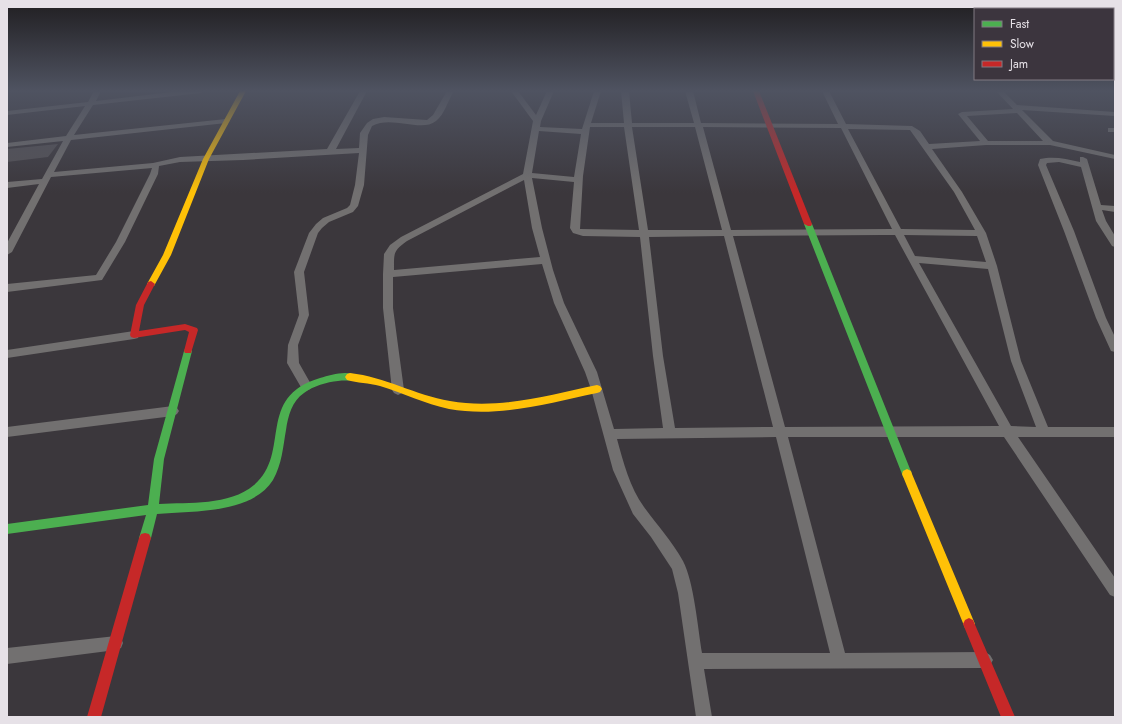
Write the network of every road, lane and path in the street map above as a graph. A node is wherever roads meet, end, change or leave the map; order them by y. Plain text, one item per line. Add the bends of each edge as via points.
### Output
1 (77, 125) edge
2 (193, 125) edge
3 (224, 125) edge
4 (345, 125) edge
5 (370, 125) edge
6 (536, 125) joint
7 (587, 125) edge
8 (698, 125) junction
9 (769, 125) junction
10 (970, 125) edge
11 (1032, 125) edge
12 (628, 126) junction
13 (842, 126) junction
14 (586, 129) junction
15 (68, 139) junction
16 (986, 143) junction
17 (1050, 143) junction
18 (7, 145) edge
19 (926, 147) junction
20 (1079, 149) junction
21 (363, 150) junction
22 (1115, 151) edge
23 (330, 152) junction
24 (1098, 154) junction
25 (1115, 157) edge
26 (206, 159) junction
27 (154, 165) junction
28 (1085, 165) junction
29 (527, 175) junction
30 (47, 178) junction
31 (578, 180) junction
32 (7, 185) edge
33 (1098, 207) junction
34 (1115, 209) edge
35 (18, 231) junction
36 (897, 231) junction
37 (7, 232) edge
38 (981, 233) junction
39 (644, 234) junction
40 (727, 234) junction
41 (811, 234) junction
42 (1115, 244) edge
43 (7, 252) edge
44 (912, 259) junction
45 (545, 260) junction
46 (992, 266) junction
47 (388, 274) junction
48 (7, 288) edge
49 (134, 336) junction
50 (1115, 348) edge
51 (7, 354) edge
52 (306, 386) junction
53 (597, 389) junction
54 (398, 390) junction
55 (173, 411) junction
56 (889, 431) junction
57 (7, 432) edge
58 (782, 432) junction
59 (1008, 432) junction
60 (1044, 432) junction
61 (1115, 432) edge
62 (608, 434) junction
63 (670, 434) junction
64 (153, 510) junction
65 (7, 529) edge
66 (1115, 590) edge
67 (116, 643) junction
68 (7, 656) edge
69 (985, 660) junction
70 (696, 661) junction
71 (840, 661) junction
72 (94, 717) edge
73 (704, 717) edge
74 (1008, 717) edge

1 - 15 street
2 - 15 street
3 - 26 street
4 - 23 street
5 - 21 street via 365,131
6 - 14 street
6 - 29 street
7 - 14 street
8 - 9 street
8 - 12 street
8 - 40 street
9 - 13 street
9 - 41 street
10 - 16 street
11 - 17 street
12 - 14 street
12 - 39 street
13 - 19 street via 908,127 915,130
13 - 36 street
14 - 31 street
15 - 18 street
15 - 30 street
16 - 17 street
16 - 19 street
17 - 20 street
19 - 38 street via 958,192
20 - 24 street
20 - 28 street
21 - 23 street
21 - 52 street via 354,206 319,226 299,272 304,315 293,345 293,363
22 - 24 street
23 - 26 street
24 - 25 street
26 - 27 street via 161,162
26 - 49 street via 167,254 140,305
27 - 30 street
27 - 48 street via 156,169 146,191 100,278
28 - 33 street
28 - 50 street via 1059,160 1043,161 1042,165
29 - 31 street
29 - 45 street
29 - 47 street via 404,239 393,247 389,254
30 - 32 street
30 - 35 street
31 - 39 street via 576,231 583,234
33 - 34 street
33 - 42 street via 1101,221
35 - 37 street
35 - 43 street
36 - 38 street
36 - 41 street
36 - 44 street
38 - 46 street
39 - 40 street
39 - 63 street
40 - 41 street
40 - 58 street
41 - 56 street
44 - 46 street
44 - 59 street
45 - 47 street
45 - 53 street via 559,303
46 - 60 street via 1016,361
47 - 54 street via 388,308
49 - 51 street
49 - 55 street via 185,327 193,329
52 - 54 street via 332,379 354,377 373,380
52 - 64 street via 286,404 281,416 275,463 269,478 260,487 249,495 227,502
53 - 54 street via 478,407 450,406
53 - 62 street
55 - 57 street
55 - 64 street via 159,459
56 - 58 street
56 - 59 street
56 - 69 street
58 - 63 street
58 - 71 street
59 - 60 street
59 - 66 street
60 - 61 street
62 - 63 street
62 - 70 street via 619,470 638,510 678,566
64 - 65 street
64 - 67 street
67 - 68 street
67 - 72 street
69 - 71 street
69 - 74 street
70 - 71 street
70 - 73 street

